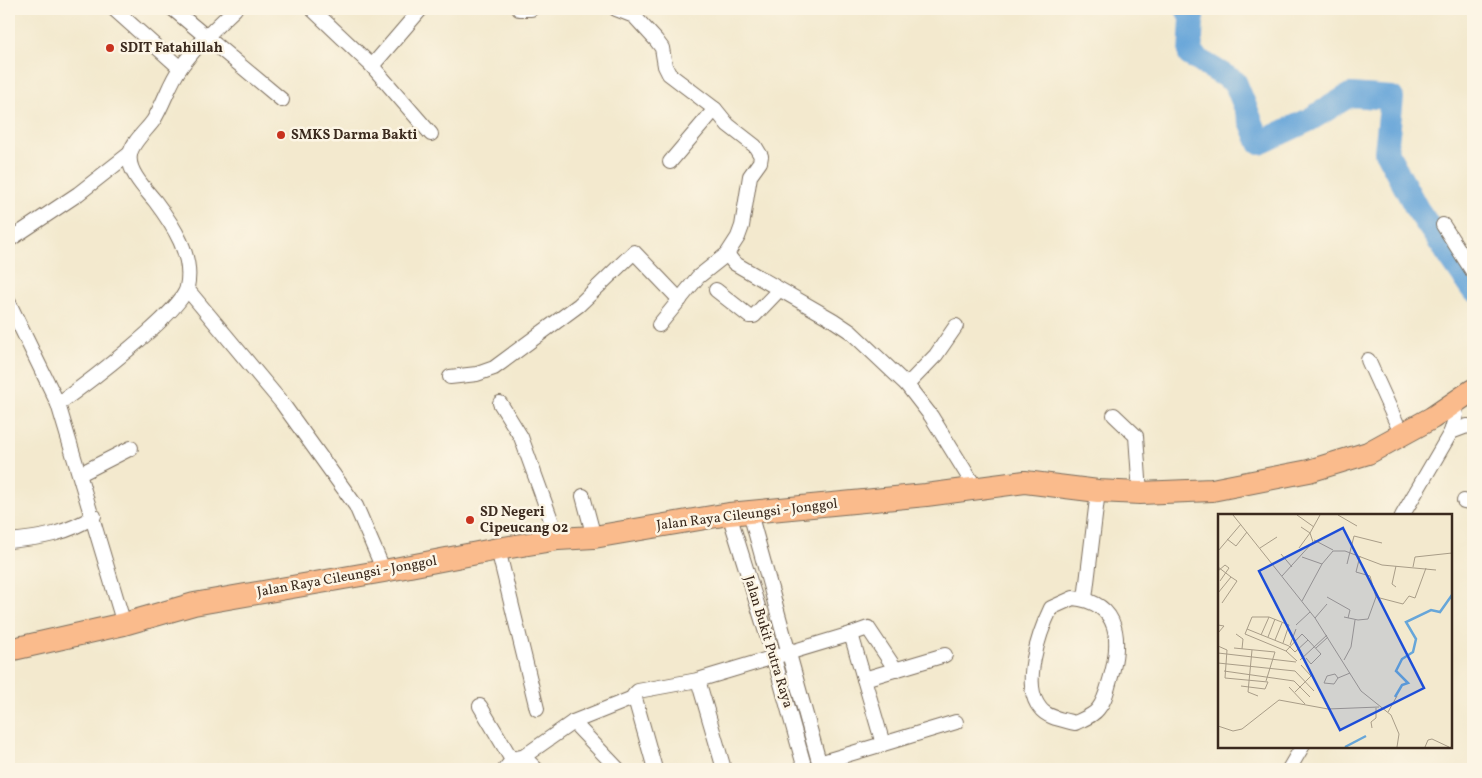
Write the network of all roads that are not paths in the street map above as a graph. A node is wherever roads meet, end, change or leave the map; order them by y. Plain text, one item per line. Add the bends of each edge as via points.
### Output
1 (114, 9) edge
2 (172, 9) edge
3 (236, 9) edge
4 (312, 9) edge
5 (421, 9) edge
6 (518, 9) edge
7 (531, 9) edge
8 (616, 9) edge
9 (637, 12) edge
10 (207, 36) junction
11 (372, 66) junction
12 (180, 68) junction
13 (282, 100) dead end
14 (715, 109) junction
15 (431, 134) dead end
16 (130, 154) junction
17 (670, 162) dead end
18 (1443, 226) dead end
19 (9, 240) edge
20 (727, 254) junction
21 (1473, 272) edge
22 (187, 290) junction
23 (716, 290) dead end
24 (779, 290) junction
25 (680, 300) junction
26 (9, 302) edge
27 (659, 324) dead end
28 (956, 326) dead end
29 (1368, 360) dead end
30 (450, 377) dead end
31 (907, 385) junction
32 (1473, 390) edge
33 (500, 403) dead end
34 (58, 404) junction
35 (1453, 404) junction
36 (1114, 415) dead end
37 (1473, 427) edge
38 (1450, 432) junction
39 (1402, 435) junction
40 (130, 448) dead end
41 (80, 474) junction
42 (975, 487) junction
43 (1098, 491) junction
44 (1140, 492) junction
45 (584, 496) dead end
46 (739, 514) junction
47 (1403, 514) edge
48 (94, 516) junction
49 (594, 537) junction
50 (558, 539) junction
51 (9, 541) edge
52 (498, 549) junction
53 (384, 572) junction
54 (1085, 599) junction
55 (124, 624) junction
56 (851, 634) junction
57 (9, 650) edge
58 (790, 652) junction
59 (944, 655) dead end
60 (774, 658) junction
61 (896, 670) junction
62 (864, 679) junction
63 (698, 680) junction
64 (633, 698) junction
65 (480, 706) dead end
66 (537, 709) dead end
67 (573, 722) junction
68 (956, 722) dead end
69 (883, 744) junction
70 (1301, 748) edge
71 (514, 762) edge
72 (821, 766) edge
73 (536, 769) edge
74 (618, 769) edge
75 (655, 769) edge
76 (724, 769) edge
77 (805, 769) edge
78 (1289, 769) edge

1 - 12 street
2 - 10 street
3 - 10 street
4 - 11 street
5 - 11 street
6 - 7 street
8 - 9 street
9 - 14 street via 662,48 669,74
10 - 12 street
10 - 13 street
11 - 15 street
12 - 16 street via 154,119
14 - 17 street
14 - 20 street via 735,131 755,146 761,156 750,176 741,232
16 - 19 street
16 - 22 street via 138,179 180,240 189,271
18 - 21 street
20 - 24 street via 734,264
20 - 25 street via 698,277
22 - 34 street via 162,318 101,374
22 - 53 street via 282,403 356,506
23 - 24 street via 751,316
24 - 31 street via 850,332
25 - 27 street
25 - 30 street via 634,252 580,305 494,368
26 - 34 street
28 - 31 street via 936,355
29 - 39 street
31 - 42 street via 927,410
32 - 35 main road, Jalan Raya Cileungsi - Jonggol
33 - 50 street via 520,437
34 - 41 street
35 - 38 street via 1456,415
35 - 39 main road, Jalan Raya Cileungsi - Jonggol
36 - 44 street via 1136,436
37 - 38 street
38 - 47 street
39 - 44 main road, Jalan Raya Cileungsi - Jonggol via 1345,462 1270,480 1212,490
40 - 41 street
41 - 48 street
42 - 43 main road, Jalan Raya Cileungsi - Jonggol via 1025,482
42 - 46 main road, Jalan Raya Cileungsi - Jonggol
43 - 44 main road, Jalan Raya Cileungsi - Jonggol
43 - 54 street
45 - 49 street
46 - 49 main road, Jalan Raya Cileungsi - Jonggol
46 - 58 street, Jalan Bukit Putra Raya
46 - 60 street, Jalan Bukit Putra Raya
48 - 51 street via 66,532
48 - 55 street
49 - 50 main road, Jalan Raya Cileungsi - Jonggol
50 - 52 main road, Jalan Raya Cileungsi - Jonggol
52 - 53 main road, Jalan Raya Cileungsi - Jonggol
52 - 66 street
53 - 55 main road, Jalan Raya Cileungsi - Jonggol via 194,604
54 - 54 street via 1073,598 1051,608 1032,675 1032,694 1040,710 1075,722 1098,710 1104,699 1117,648 1116,630 1111,618 1095,603
55 - 57 main road, Jalan Raya Cileungsi - Jonggol
56 - 58 street
56 - 61 street via 868,628
56 - 62 street
58 - 60 street
58 - 72 street, Jalan Bukit Putra Raya
59 - 61 street
60 - 63 street
60 - 77 street, Jalan Bukit Putra Raya
61 - 62 street
62 - 69 street
63 - 64 street via 638,691
63 - 76 street
64 - 67 street
64 - 75 street
65 - 71 street
67 - 71 street
67 - 74 street
68 - 69 street
69 - 72 street
70 - 78 street
71 - 73 street

